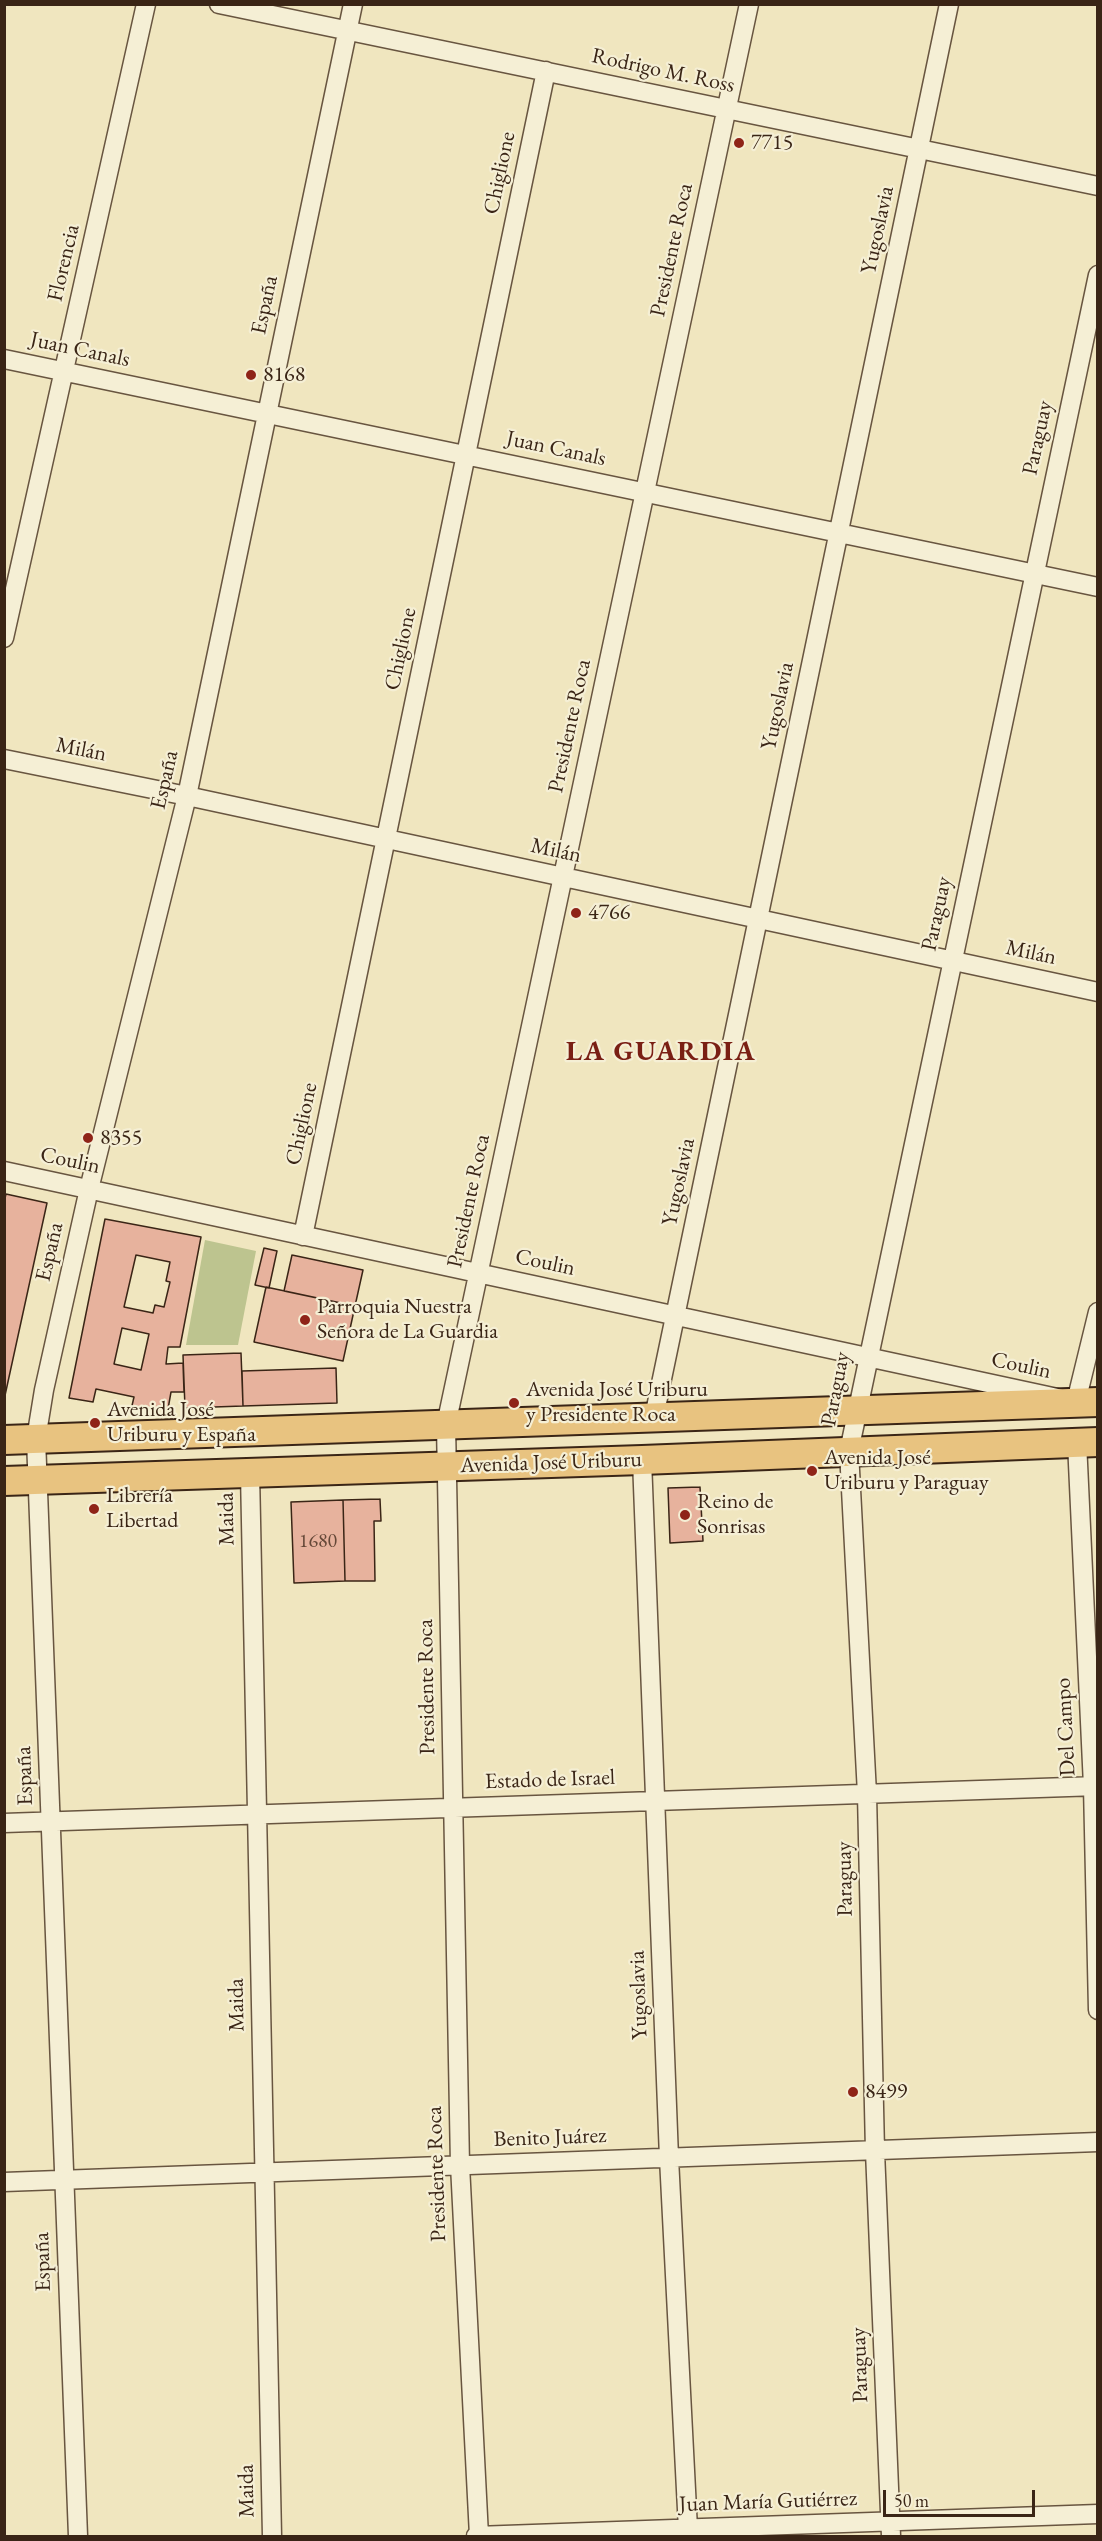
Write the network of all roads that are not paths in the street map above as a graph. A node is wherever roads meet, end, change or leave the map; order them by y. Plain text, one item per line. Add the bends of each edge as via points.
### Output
1 (146, 4) edge
2 (219, 4) edge
3 (353, 4) edge
4 (749, 4) edge
5 (949, 4) edge
6 (348, 30) junction
7 (546, 71) junction
8 (726, 109) junction
9 (919, 148) junction
10 (1098, 186) edge
11 (1098, 274) edge
12 (4, 359) edge
13 (64, 372) junction
14 (267, 412) junction
15 (466, 454) junction
16 (645, 492) junction
17 (839, 533) junction
18 (1034, 574) junction
19 (1098, 587) edge
20 (4, 638) edge
21 (4, 759) edge
22 (187, 796) junction
23 (386, 839) junction
24 (563, 877) junction
25 (759, 919) junction
26 (951, 960) junction
27 (1098, 992) edge
28 (4, 1171) edge
29 (89, 1190) junction
30 (303, 1236) junction
31 (478, 1274) junction
32 (1098, 1312) edge
33 (676, 1316) junction
34 (867, 1357) junction
35 (1087, 1402) edge
36 (856, 1410) junction
37 (654, 1417) junction
38 (446, 1425) junction
39 (36, 1439) junction
40 (4, 1440) edge
41 (1087, 1442) edge
42 (849, 1451) junction
43 (642, 1460) junction
44 (447, 1466) junction
45 (250, 1473) junction
46 (37, 1480) junction
47 (4, 1481) edge
48 (1095, 1786) edge
49 (867, 1794) junction
50 (655, 1801) junction
51 (452, 1807) junction
52 (257, 1814) junction
53 (50, 1821) junction
54 (4, 1823) edge
55 (1098, 2010) edge
56 (1098, 2142) edge
57 (875, 2151) junction
58 (669, 2158) junction
59 (460, 2165) junction
60 (264, 2171) junction
61 (64, 2180) junction
62 (4, 2182) edge
63 (1098, 2514) edge
64 (688, 2529) junction
65 (891, 2529) edge
66 (78, 2536) edge
67 (272, 2536) edge
68 (478, 2536) edge

1 - 13 street, Florencia
2 - 6 street, Rodrigo M. Ross
3 - 6 street, España
4 - 8 street, Presidente Roca
5 - 9 street, Yugoslavia
6 - 7 street, Rodrigo M. Ross
6 - 14 street, España
7 - 8 street, Rodrigo M. Ross
7 - 15 street, Chiglione
8 - 9 street, Rodrigo M. Ross
8 - 16 street, Presidente Roca
9 - 10 street, Rodrigo M. Ross
9 - 17 street, Yugoslavia
11 - 18 street, Paraguay
12 - 13 street, Juan Canals
13 - 14 street, Juan Canals
13 - 20 street, Florencia
14 - 15 street, Juan Canals
14 - 22 street, España
15 - 16 street, Juan Canals
15 - 23 street, Chiglione
16 - 17 street, Juan Canals
16 - 24 street, Presidente Roca
17 - 18 street, Juan Canals
17 - 25 street, Yugoslavia
18 - 19 street, Juan Canals
18 - 26 street, Paraguay
21 - 22 street, Milán
22 - 23 street, Milán
22 - 29 street, España
23 - 24 street, Milán
23 - 30 street, Chiglione
24 - 25 street, Milán
24 - 31 street, Presidente Roca
25 - 26 street, Milán
25 - 33 street, Yugoslavia
26 - 27 street, Milán
26 - 34 street, Paraguay
28 - 29 street, Coulin
29 - 30 street, Coulin
29 - 39 street, España
30 - 31 street, Coulin
31 - 33 street, Coulin
31 - 38 street, Presidente Roca
32 - 35 street
33 - 34 street, Coulin
33 - 37 street, Yugoslavia
34 - 35 street, Coulin
34 - 36 street, Paraguay
35 - 36 main road, Avenida José Uriburu
36 - 37 main road, Avenida José Uriburu
36 - 42 street, Paraguay
37 - 38 main road, Avenida José Uriburu
38 - 39 main road, Avenida José Uriburu
38 - 44 street, Presidente Roca
39 - 40 main road, Avenida José Uriburu
39 - 46 street, España
41 - 42 main road, Avenida José Uriburu
41 - 48 street, Del Campo
42 - 43 main road, Avenida José Uriburu
42 - 49 street, Paraguay
43 - 44 main road, Avenida José Uriburu
43 - 50 street, Yugoslavia
44 - 45 main road, Avenida José Uriburu
44 - 51 street, Presidente Roca
45 - 46 main road, Avenida José Uriburu
45 - 52 street, Maida
46 - 47 main road, Avenida José Uriburu
46 - 53 street, España
48 - 49 street, Estado de Israel
48 - 55 street, Del Campo
49 - 50 street, Estado de Israel
49 - 57 street, Paraguay
50 - 51 street, Estado de Israel
50 - 58 street, Yugoslavia
51 - 52 street, Estado de Israel
51 - 59 street, Presidente Roca
52 - 53 street, Estado de Israel
52 - 60 street, Maida
53 - 54 street, Estado de Israel
53 - 61 street, España
56 - 57 street, Benito Juárez
57 - 58 street, Benito Juárez
57 - 65 street, Paraguay
58 - 59 street, Benito Juárez
58 - 64 street, Yugoslavia
59 - 60 street, Benito Juárez
59 - 68 street, Presidente Roca
60 - 61 street, Benito Juárez
60 - 67 street, Maida
61 - 62 street, Benito Juárez
61 - 66 street, España
63 - 65 street, Juan María Gutiérrez
64 - 65 street, Juan María Gutiérrez
64 - 68 street, Juan María Gutiérrez

